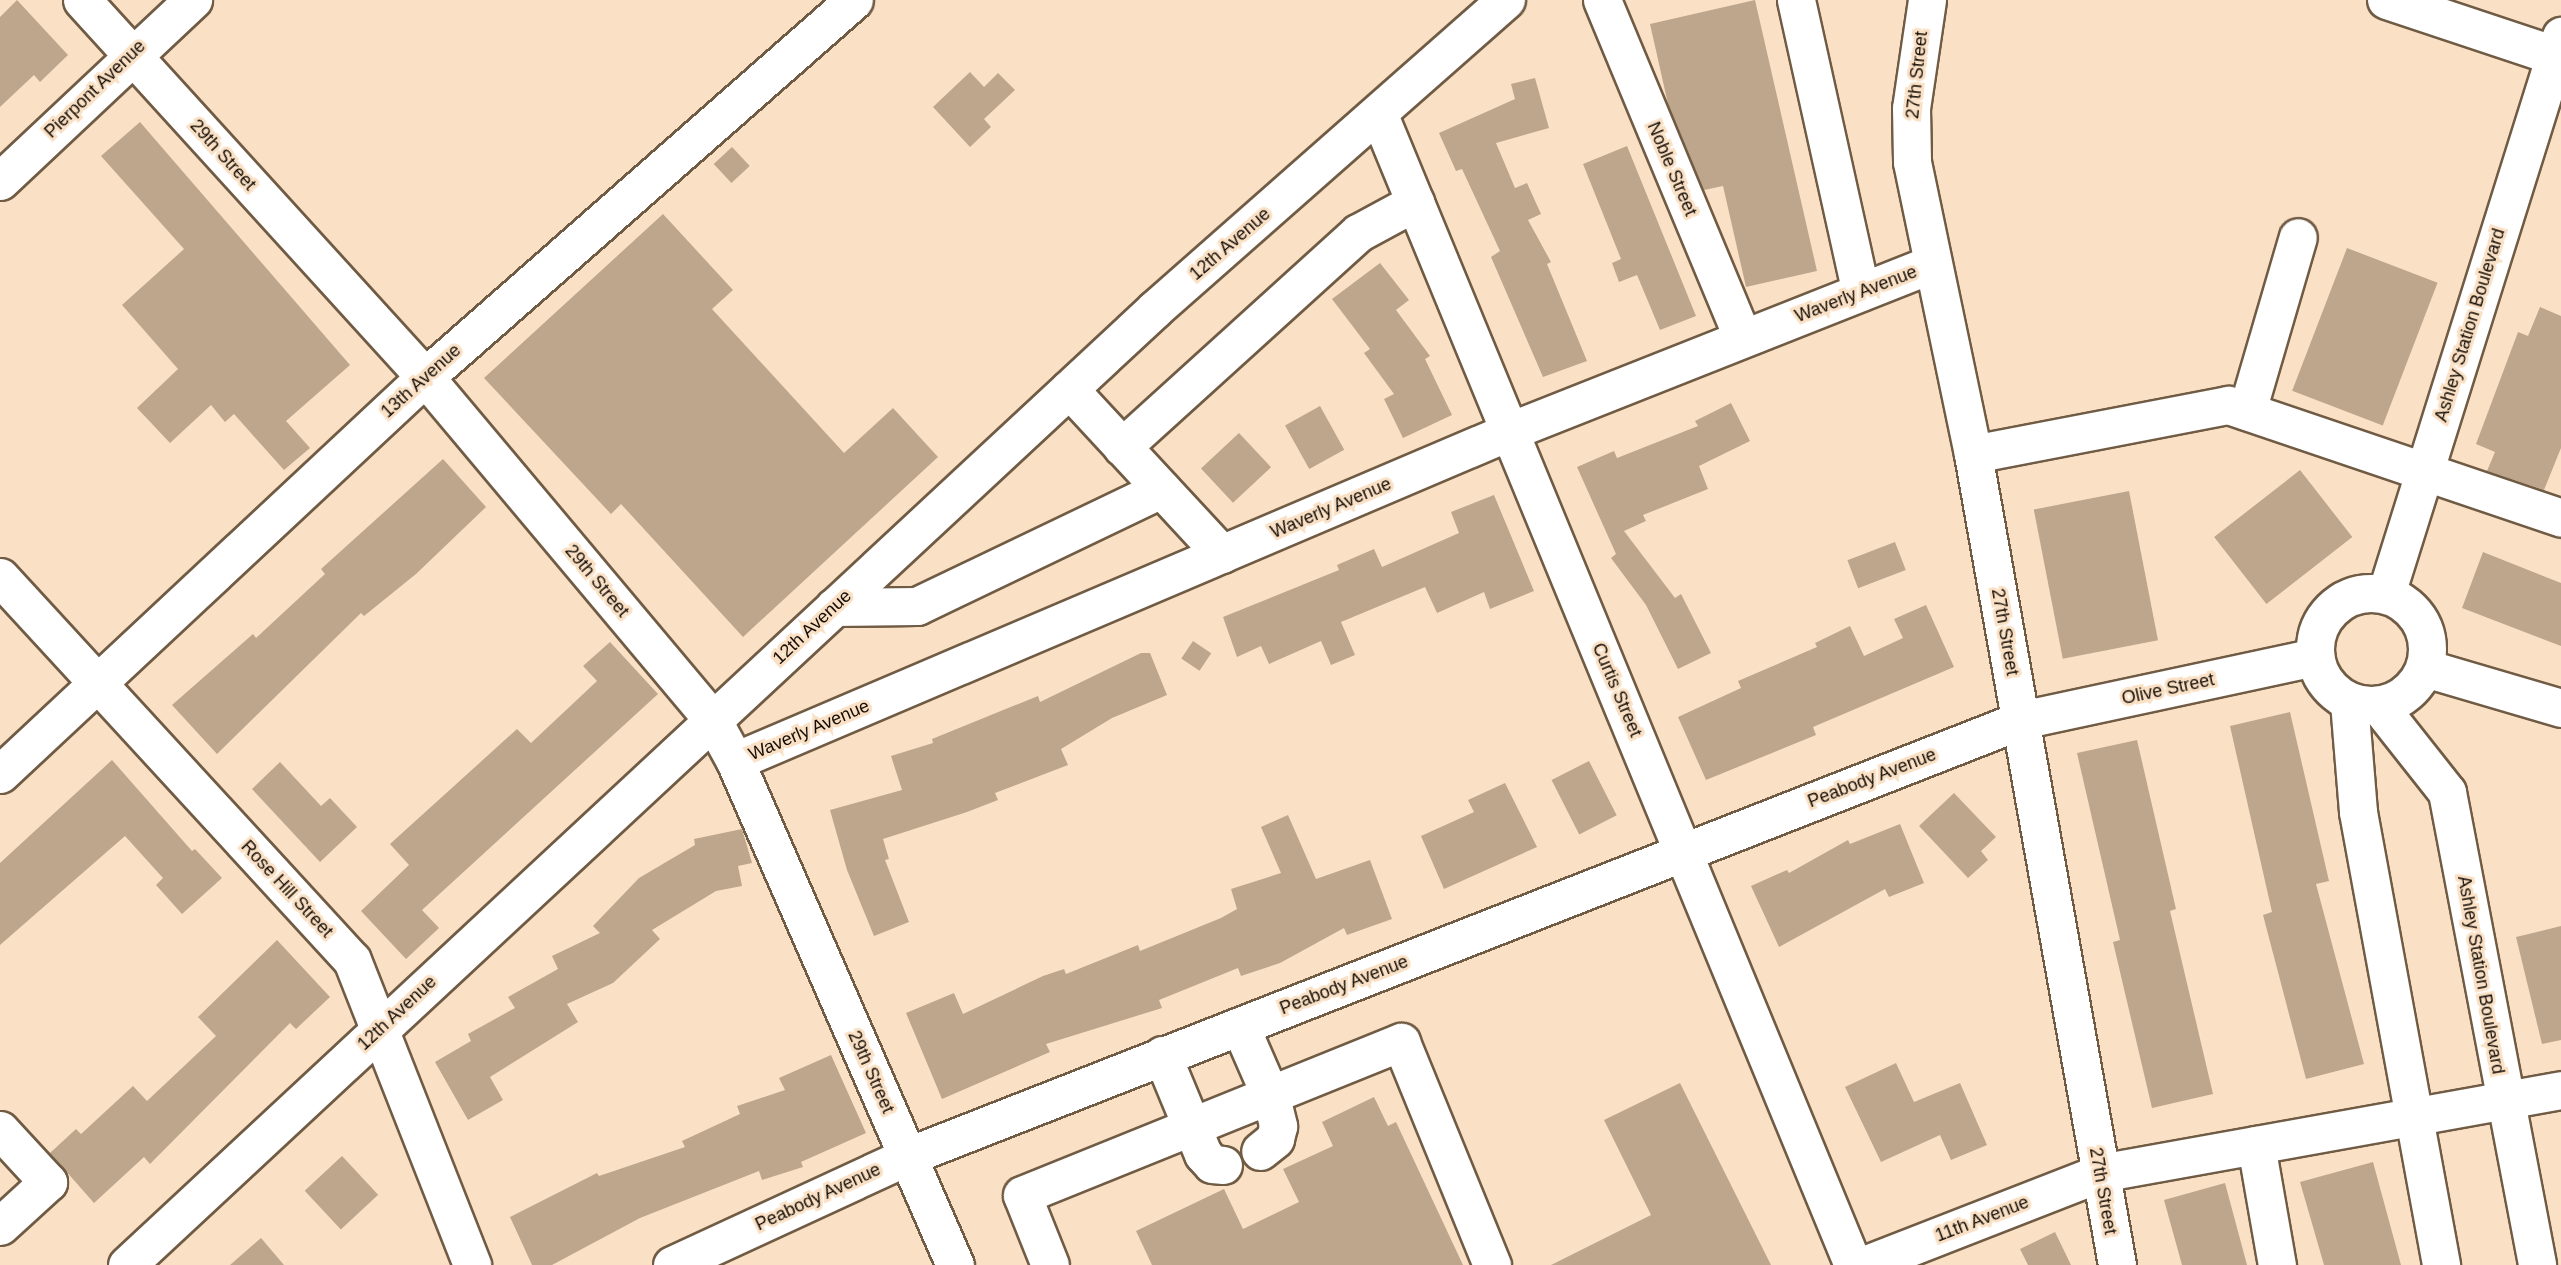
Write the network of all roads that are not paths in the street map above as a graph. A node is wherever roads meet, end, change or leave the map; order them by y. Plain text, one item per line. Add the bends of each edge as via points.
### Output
1 (82, 0) edge
2 (193, 0) edge
3 (854, 0) edge
4 (1506, 0) edge
5 (1796, 0) edge
6 (1927, 0) edge
7 (2387, 0) edge
8 (1608, 2) edge
9 (2558, 49) edge
10 (131, 54) junction
11 (1379, 115) junction
12 (0, 181) edge
13 (1415, 202) junction
14 (2298, 237) dead end
15 (1930, 265) junction
16 (1861, 292) junction
17 (1743, 338) junction
18 (425, 376) junction
19 (1069, 389) junction
20 (2247, 411) junction
21 (1510, 432) junction
22 (1122, 447) junction
23 (1973, 454) junction
24 (2424, 472) junction
25 (1161, 489) junction
26 (2561, 518) edge
27 (1222, 554) junction
28 (0, 577) edge
29 (2386, 594) junction
30 (834, 607) junction
31 (2315, 657) junction
32 (2426, 668) junction
33 (96, 682) junction
34 (2364, 704) junction
35 (2561, 708) edge
36 (712, 719) junction
37 (2021, 720) junction
38 (735, 761) junction
39 (0, 774) edge
40 (1684, 851) junction
41 (1240, 1026) junction
42 (378, 1031) junction
43 (1162, 1055) junction
44 (2561, 1090) edge
45 (1271, 1097) junction
46 (2504, 1100) junction
47 (2412, 1117) junction
48 (1189, 1126) junction
49 (1, 1132) edge
50 (2256, 1145) junction
51 (1260, 1151) dead end
52 (908, 1156) junction
53 (1223, 1165) dead end
54 (2099, 1173) junction
55 (0, 1226) edge
56 (127, 1265) edge
57 (472, 1265) edge
58 (672, 1265) edge
59 (955, 1265) edge
60 (1050, 1265) edge
61 (1492, 1265) edge
62 (1853, 1265) edge
63 (1864, 1265) edge
64 (2117, 1265) edge
65 (2277, 1265) edge
66 (2441, 1265) edge
67 (2537, 1265) edge

1 - 10 street, 29th Street
2 - 10 street, Pierpont Avenue
3 - 18 street, 13th Avenue
4 - 11 street, 12th Avenue
5 - 16 street
6 - 15 street, 27th Street via 1911,107 1912,162
7 - 9 main road
8 - 17 street, Noble Street
9 - 24 street, Ashley Station Boulevard
10 - 12 street, Pierpont Avenue
10 - 18 street, 29th Street
11 - 13 street, Curtis Street
11 - 19 street, 12th Avenue
13 - 21 street, Curtis Street
13 - 22 street via 1358,233
14 - 20 street
15 - 16 street, Waverly Avenue
15 - 23 street, 27th Street
16 - 17 street, Waverly Avenue
17 - 21 street, Waverly Avenue
18 - 33 street, 13th Avenue
18 - 36 street, 29th Street
19 - 22 street
19 - 30 street, 12th Avenue
20 - 23 street via 2228,405
20 - 24 street
21 - 27 street, Waverly Avenue
21 - 40 street, Curtis Street
22 - 25 street
23 - 37 street, 27th Street
24 - 26 street
24 - 29 street, Ashley Station Boulevard
25 - 27 street
25 - 30 street via 917,606
27 - 38 street, Waverly Avenue
28 - 33 street, Rose Hill Street
29 - 31 street via 2358,595 2333,607 2315,639
29 - 32 street via 2403,602 2425,631
30 - 36 street, 12th Avenue
31 - 34 street via 2321,676
31 - 37 street, Olive Street
32 - 34 street via 2407,694
32 - 35 street
33 - 39 street, 13th Avenue
33 - 42 street, Rose Hill Street via 352,960
34 - 46 street, Ashley Station Boulevard via 2447,792
34 - 47 street via 2358,812
36 - 38 street, 29th Street
36 - 42 street, 12th Avenue
37 - 40 street, Peabody Avenue
37 - 54 street, 27th Street
38 - 52 street, 29th Street
40 - 41 street, Peabody Avenue
40 - 62 street, Curtis Street
41 - 43 street, Peabody Avenue
41 - 45 street
42 - 56 street, 12th Avenue
42 - 57 street, Rose Hill Street
43 - 48 street
43 - 52 street, Peabody Avenue
44 - 46 street, 11th Avenue
45 - 48 street
45 - 51 street via 1278,1126 1275,1139
45 - 61 street via 1401,1042
46 - 47 street, 11th Avenue
46 - 67 street, Ashley Station Boulevard
47 - 50 street, 11th Avenue
47 - 66 street
48 - 53 street via 1203,1154 1212,1164
48 - 60 street via 1022,1195
49 - 55 street via 48,1182
50 - 54 street, 11th Avenue
50 - 65 street
52 - 58 street, Peabody Avenue
52 - 59 street, 29th Street
54 - 63 street, 11th Avenue
54 - 64 street, 27th Street

